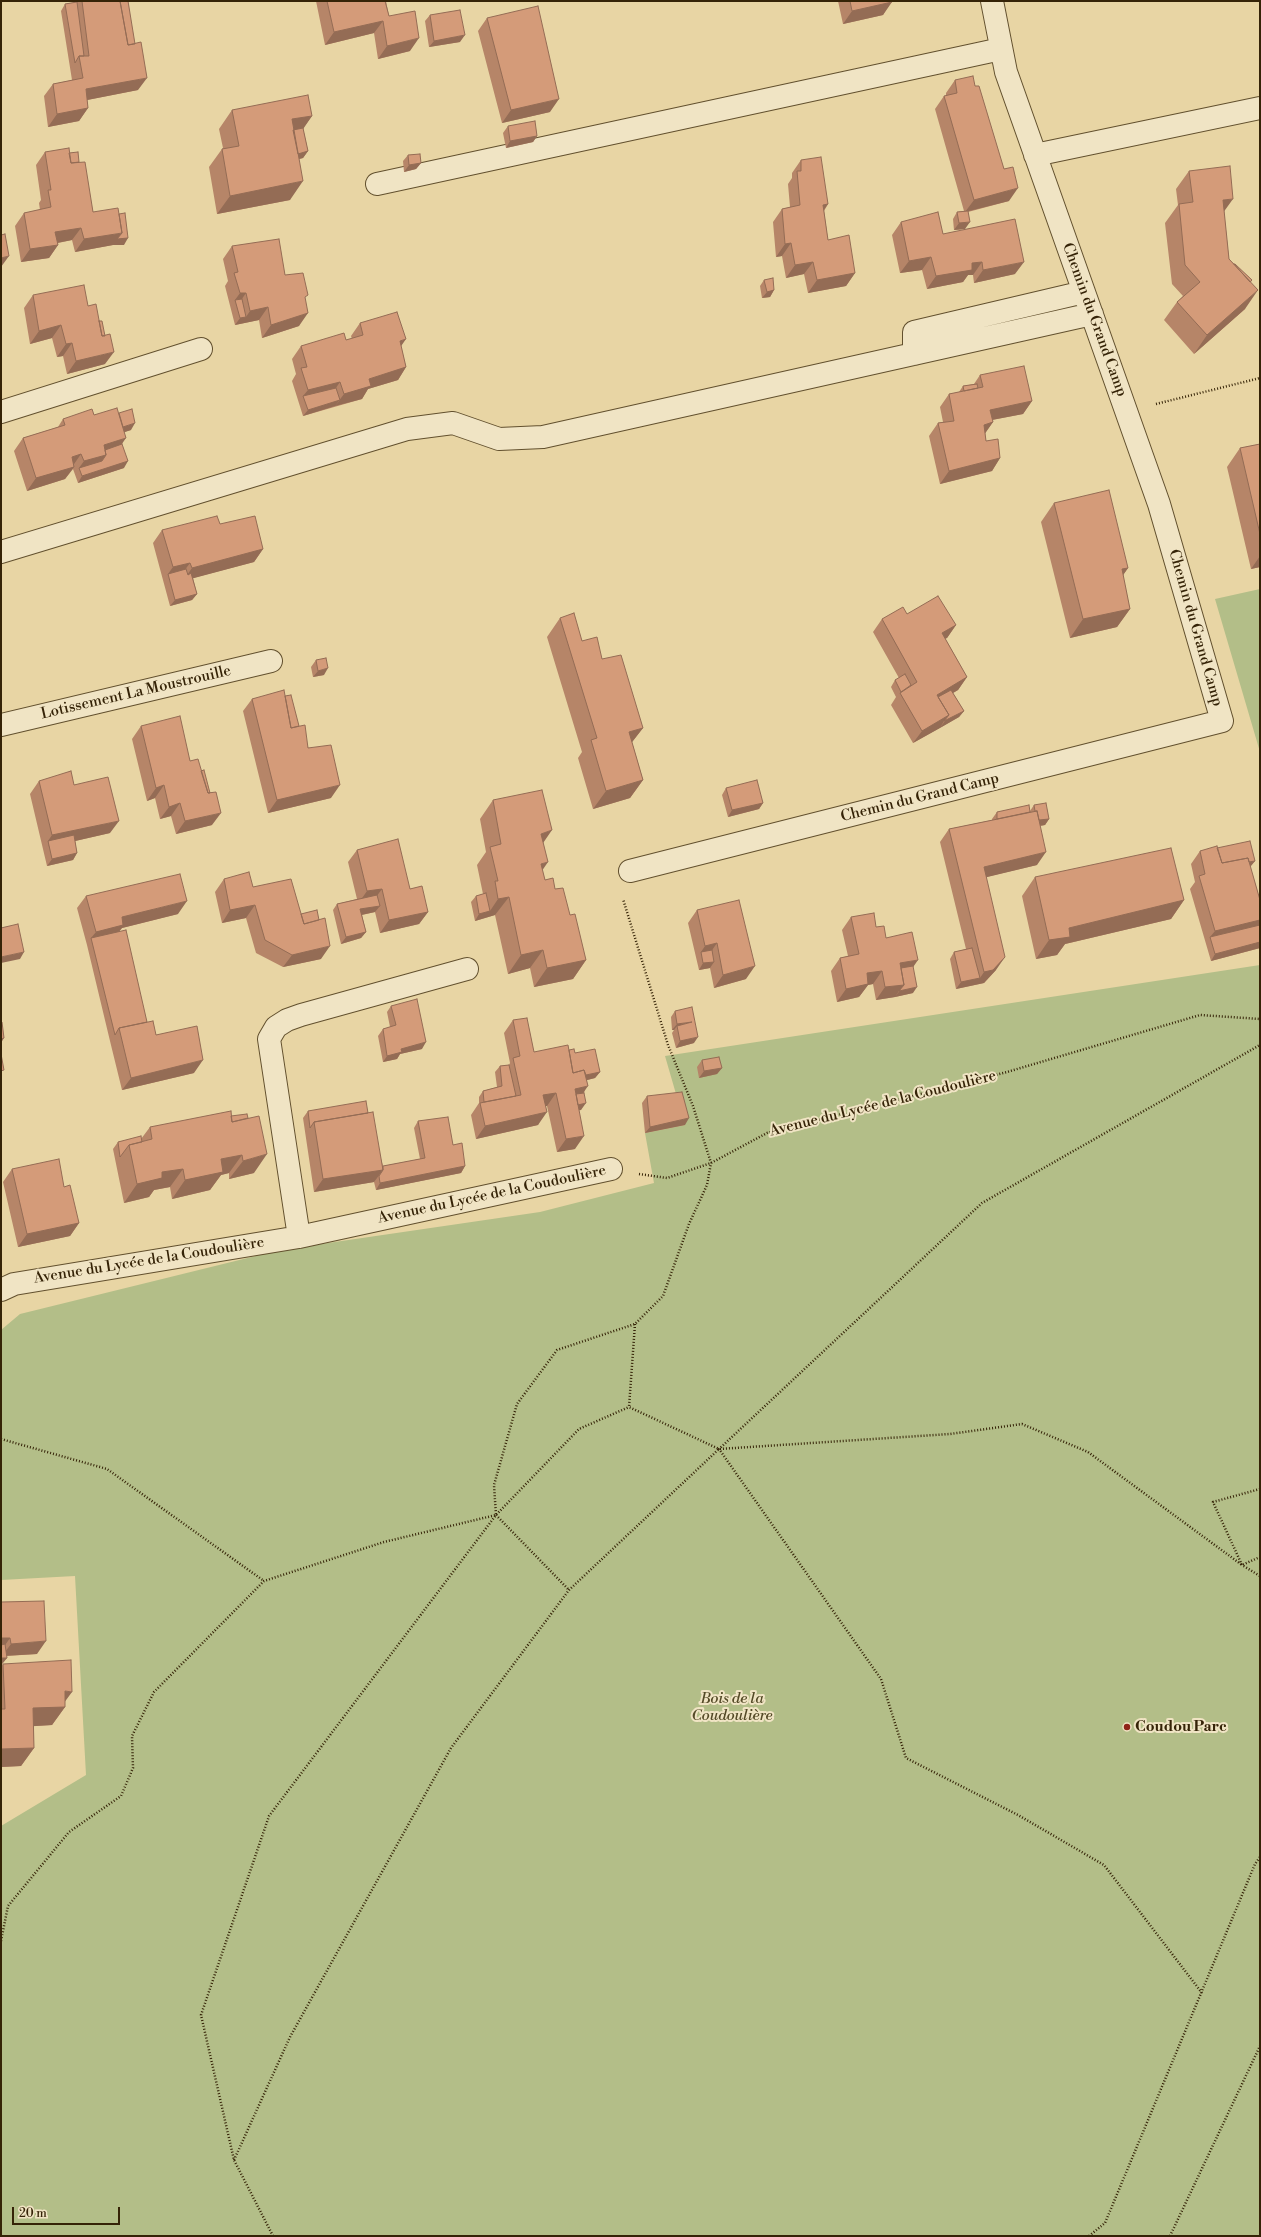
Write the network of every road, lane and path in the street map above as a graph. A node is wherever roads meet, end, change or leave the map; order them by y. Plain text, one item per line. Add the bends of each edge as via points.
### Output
1 (992, 1) edge
2 (1001, 49) junction
3 (1260, 108) edge
4 (1035, 155) junction
5 (377, 184) dead end
6 (1084, 292) junction
7 (1092, 314) junction
8 (201, 349) dead end
9 (914, 354) junction
10 (1260, 378) edge
11 (1126, 411) junction
12 (1, 412) edge
13 (1, 552) edge
14 (271, 661) dead end
15 (1, 725) edge
16 (630, 871) joint
17 (468, 969) dead end
18 (1260, 1019) edge
19 (1260, 1045) edge
20 (711, 1163) junction
21 (611, 1169) joint
22 (299, 1237) junction
23 (1, 1290) edge
24 (635, 1324) junction
25 (629, 1407) junction
26 (1, 1439) edge
27 (719, 1449) junction
28 (1260, 1490) edge
29 (496, 1515) junction
30 (1260, 1557) edge
31 (1242, 1565) junction
32 (1260, 1576) edge
33 (264, 1581) junction
34 (569, 1590) junction
35 (1260, 1857) edge
36 (1, 1941) edge
37 (1202, 1994) junction
38 (1260, 2046) edge
39 (234, 2160) junction
40 (273, 2236) edge
41 (1089, 2236) edge
42 (1170, 2236) edge

1 - 2 street, Chemin du Grand Camp
2 - 4 street, Chemin du Grand Camp via 1006,72
2 - 5 street
3 - 4 street
4 - 6 street, Chemin du Grand Camp
6 - 7 street, Chemin du Grand Camp
6 - 9 street via 914,332
7 - 9 street
7 - 11 street, Chemin du Grand Camp
8 - 12 street
9 - 13 street via 543,436 499,439 453,423 407,429
10 - 11 path
11 - 16 street, Chemin du Grand Camp via 1159,504 1222,721
14 - 15 street, Lotissement La Moustrouille
16 - 20 path via 620,888 668,1045 693,1106
17 - 22 street via 301,1015 276,1027 269,1039
18 - 20 path, Avenue du Lycée de la Coudoulière via 1200,1015 1007,1072 767,1133
19 - 27 path via 982,1203
20 - 21 path, Avenue du Lycée de la Coudoulière via 667,1178
20 - 24 path via 707,1185 689,1224 663,1296
21 - 22 street, Avenue du Lycée de la Coudoulière
22 - 23 street, Avenue du Lycée de la Coudoulière via 14,1284
24 - 25 path
24 - 29 path via 557,1350 517,1404 494,1485
25 - 27 path
25 - 29 path via 579,1429
26 - 33 path via 9,1439 107,1469
27 - 31 path via 950,1434 1022,1424 1088,1452
27 - 34 path
27 - 37 path via 881,1679 906,1758 1018,1815 1104,1865
28 - 31 path via 1213,1502
29 - 33 path via 384,1542
29 - 34 path
29 - 39 path via 269,1816 201,2015
30 - 31 path
31 - 32 path
33 - 36 path via 154,1692 132,1736 133,1768 120,1796 69,1832 8,1906
34 - 39 path via 451,1748 290,2037
35 - 37 path
37 - 41 path via 1105,2223
38 - 42 path
39 - 40 path

